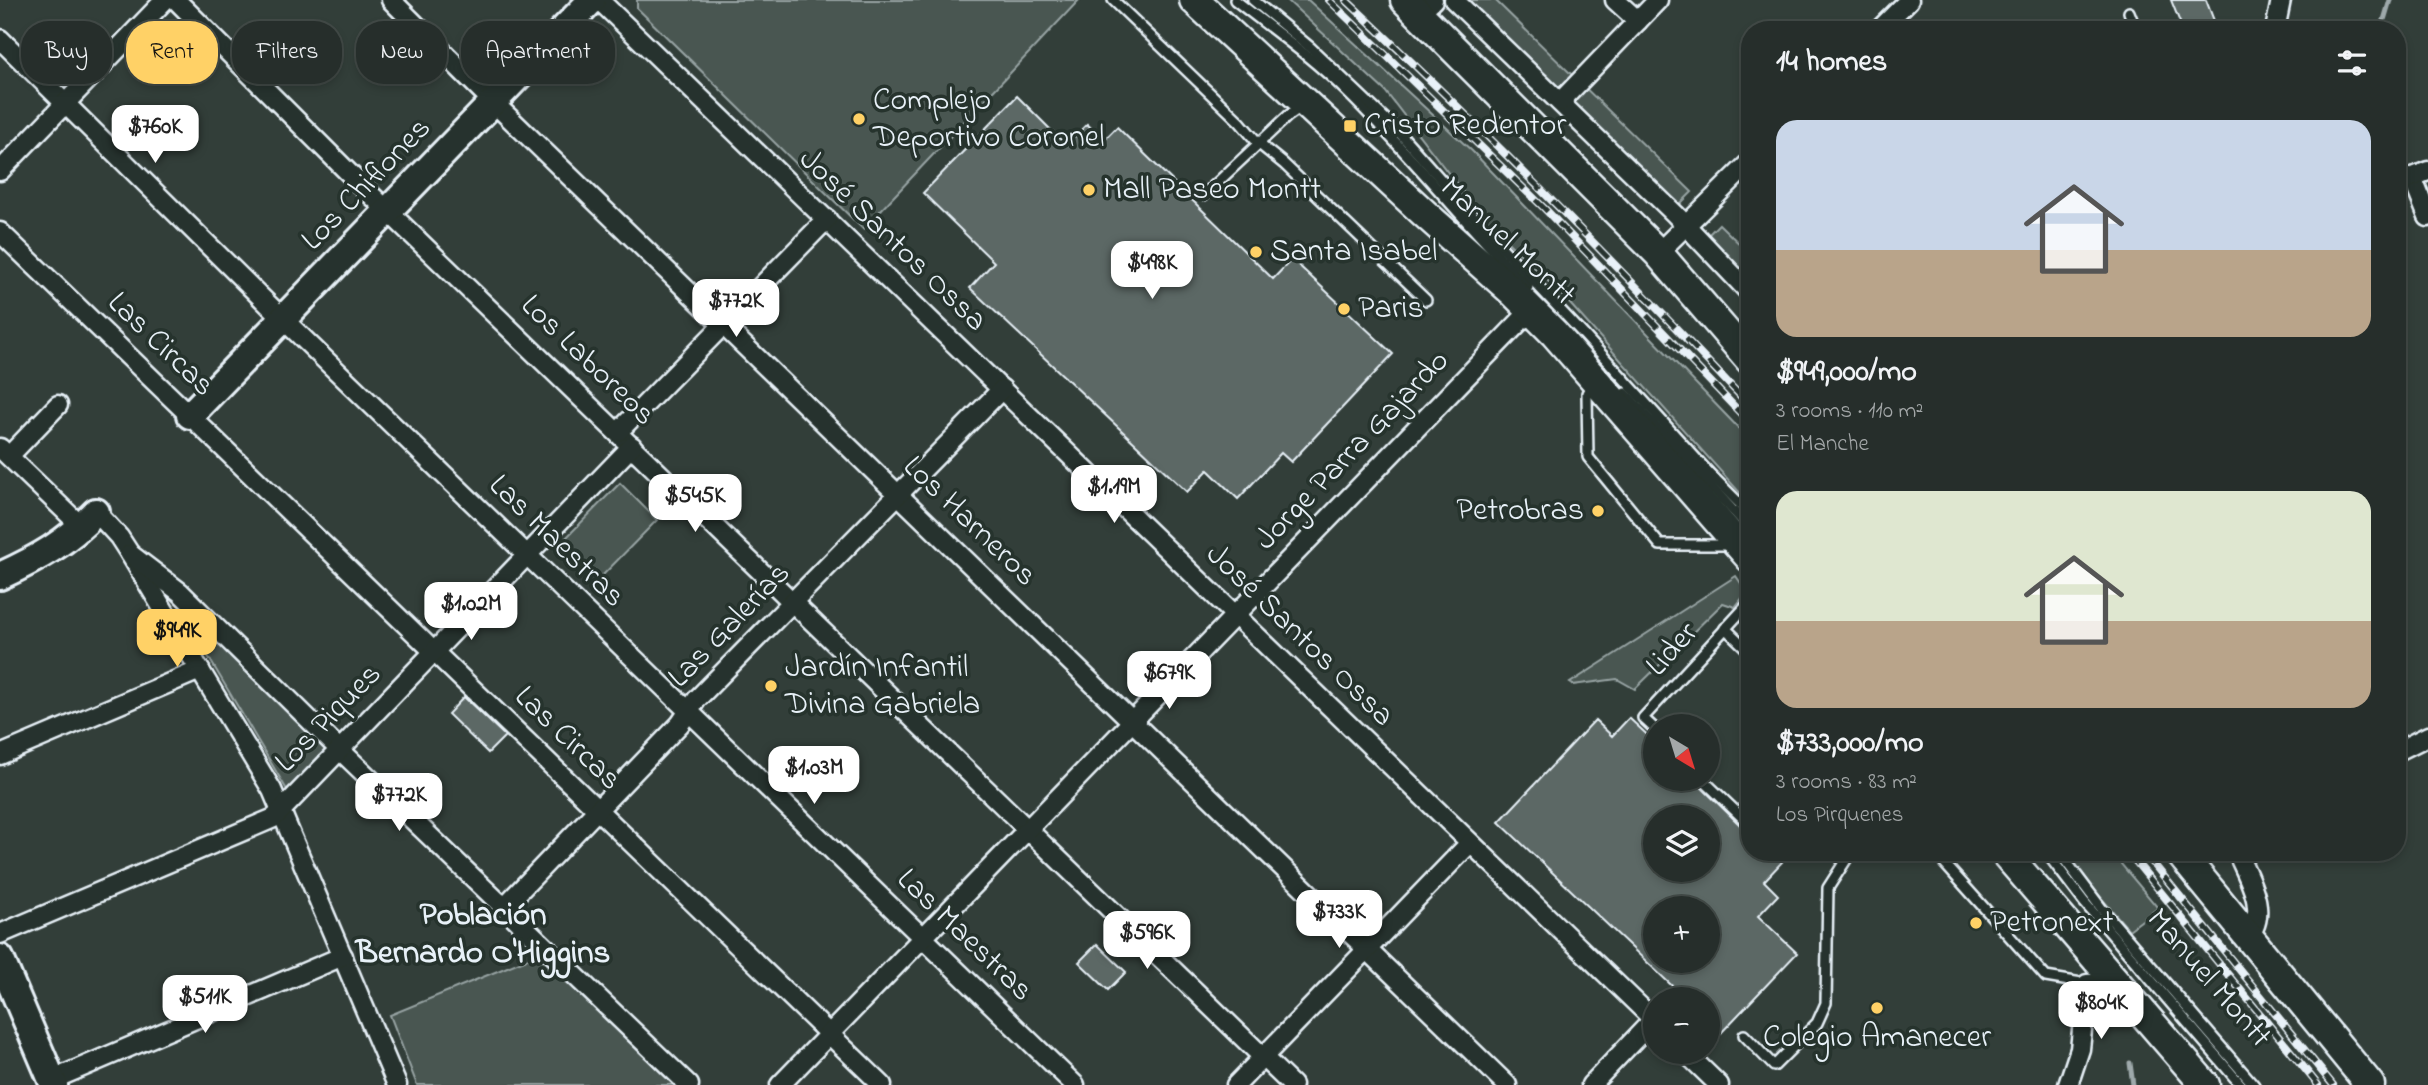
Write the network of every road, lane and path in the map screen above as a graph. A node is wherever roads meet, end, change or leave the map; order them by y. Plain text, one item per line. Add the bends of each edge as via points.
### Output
1 (165, 0) edge
2 (176, 0) edge
3 (391, 0) edge
4 (592, 0) edge
5 (599, 0) edge
6 (1113, 0) edge
7 (1194, 0) edge
8 (1235, 0) edge
9 (1253, 0) edge
10 (1454, 0) edge
11 (1615, 0) edge
12 (1658, 0) edge
13 (1909, 0) edge
14 (2281, 0) edge
15 (1419, 4) edge
16 (2129, 12) dead end
17 (1637, 21) junction
18 (1889, 21) edge
19 (2132, 21) edge
20 (2277, 21) edge
21 (0, 39) edge
22 (493, 102) junction
23 (1560, 102) junction
24 (65, 103) junction
25 (1307, 103) junction
26 (1258, 143) junction
27 (0, 170) edge
28 (1741, 171) edge
29 (2412, 177) edge
30 (1204, 195) dead end
31 (388, 210) junction
32 (2428, 217) edge
33 (827, 219) junction
34 (1687, 226) junction
35 (0, 232) edge
36 (1658, 253) junction
37 (1741, 283) edge
38 (1426, 300) dead end
39 (1531, 310) junction
40 (283, 319) junction
41 (723, 325) junction
42 (1741, 350) edge
43 (1595, 381) junction
44 (1002, 389) junction
45 (58, 405) dead end
46 (190, 415) junction
47 (618, 432) junction
48 (632, 446) junction
49 (4, 452) edge
50 (898, 495) junction
51 (1741, 505) edge
52 (89, 519) junction
53 (1741, 538) edge
54 (1741, 539) edge
55 (1741, 544) edge
56 (130, 554) junction
57 (527, 555) junction
58 (0, 576) edge
59 (793, 602) junction
60 (1741, 611) edge
61 (1235, 616) junction
62 (1725, 628) junction
63 (1741, 643) edge
64 (434, 652) junction
65 (200, 670) junction
66 (689, 711) junction
67 (1648, 714) edge
68 (1132, 722) junction
69 (2428, 736) edge
70 (2406, 747) edge
71 (340, 750) junction
72 (0, 755) edge
73 (1715, 791) edge
74 (598, 810) junction
75 (282, 811) junction
76 (1741, 816) edge
77 (1028, 829) junction
78 (1470, 843) junction
79 (1845, 861) edge
80 (1944, 861) edge
81 (2012, 861) edge
82 (2053, 861) edge
83 (2066, 861) edge
84 (2186, 861) edge
85 (2241, 861) edge
86 (504, 907) junction
87 (0, 934) edge
88 (2249, 936) junction
89 (923, 938) junction
90 (1367, 949) junction
91 (343, 956) junction
92 (0, 958) edge
93 (2116, 982) junction
94 (2087, 984) junction
95 (1643, 1010) edge
96 (1643, 1032) edge
97 (829, 1034) junction
98 (1744, 1035) dead end
99 (1263, 1057) junction
100 (1697, 1064) edge
101 (53, 1082) edge
102 (397, 1085) edge
103 (689, 1085) edge
104 (780, 1085) edge
105 (882, 1085) edge
106 (1075, 1085) edge
107 (1236, 1085) edge
108 (1292, 1085) edge
109 (1507, 1085) edge
110 (1591, 1085) edge
111 (1719, 1085) edge
112 (2068, 1085) edge
113 (2205, 1085) edge
114 (2241, 1085) edge
115 (2254, 1085) edge
116 (2370, 1085) edge

1 - 24 street
2 - 31 street, Los Laboreos
3 - 22 street, Los Harneros
4 - 22 street, Los Chiflones
5 - 33 street, José Santos Ossa
6 - 26 lane
7 - 25 main road, Manuel Montt
8 - 53 lane, Manuel Montt via 1307,55 1392,137
9 - 51 lane, Manuel Montt via 1397,130
10 - 23 street
11 - 17 street
12 - 17 street
13 - 18 street
14 - 20 street
15 - 36 main road
16 - 19 lane
17 - 23 street
21 - 24 street, Las Maestras
22 - 31 street, Los Chiflones
22 - 41 street, Los Harneros
23 - 34 street
24 - 27 street
24 - 40 street, Las Maestras
25 - 26 lane
25 - 39 main road, Manuel Montt
26 - 30 lane
26 - 38 lane
28 - 34 street
29 - 32 street
31 - 40 street, Los Chiflones
31 - 47 street, Los Laboreos
33 - 41 street
33 - 44 street, José Santos Ossa
34 - 36 street
34 - 37 street
35 - 46 street, Las Circas
36 - 42 main road
39 - 43 main road, Manuel Montt
39 - 61 street, Jorge Parra Gajardo
40 - 46 street, Los Chiflones
40 - 57 street, Las Maestras
41 - 47 street
41 - 50 street, Los Harneros
43 - 54 main road, Manuel Montt
43 - 55 lane via 1587,393 1588,457 1660,545
44 - 50 street, Las Galerías
44 - 61 street, José Santos Ossa
45 - 49 street
46 - 64 street, Las Circas
47 - 48 street, Los Laboreos
48 - 57 street, Los Piques
48 - 59 street, Los Laboreos
49 - 52 street
50 - 59 street, Las Galerías
50 - 68 street, Los Harneros
52 - 56 street via 119,537
52 - 58 street via 46,554
56 - 65 street
56 - 71 street via 180,592
57 - 64 street, Los Piques
57 - 66 street, Las Maestras
59 - 66 street, Las Galerías
59 - 77 street, Los Laboreos
60 - 62 lane, Lider
61 - 68 street, Jorge Parra Gajardo
61 - 78 street, José Santos Ossa
62 - 63 lane
62 - 67 lane, Lider
64 - 71 street, Los Piques
64 - 74 street, Las Circas
65 - 72 street
65 - 75 street
66 - 74 street, Las Galerías
66 - 89 street, Las Maestras
68 - 77 street, Jorge Parra Gajardo
68 - 90 street, Los Harneros
69 - 70 street
71 - 75 street, Los Piques
71 - 86 street
73 - 76 lane
74 - 86 street, Las Galerías
74 - 97 street, Las Circas
75 - 87 street, Los Piques via 265,823
75 - 91 street
77 - 89 street, Jorge Parra Gajardo
77 - 99 street, Los Laboreos
78 - 90 street
78 - 95 street, José Santos Ossa
79 - 98 lane via 1828,888 1826,1003 1817,1023 1774,1066
80 - 94 lane via 2046,977
81 - 93 main road
82 - 114 lane, Manuel Montt
83 - 115 lane, Manuel Montt
84 - 88 main road
85 - 88 street via 2257,903 2258,922
86 - 103 street
88 - 116 main road
89 - 97 street, Jorge Parra Gajardo
89 - 106 street, Las Maestras
90 - 99 street
90 - 109 street, Los Harneros
91 - 101 street
91 - 102 street
92 - 101 street
93 - 94 street
93 - 113 main road
94 - 112 street via 2080,1049
96 - 110 street
97 - 104 street, Jorge Parra Gajardo
97 - 105 street, Las Circas
99 - 107 street
99 - 108 street, Los Laboreos
100 - 111 street

